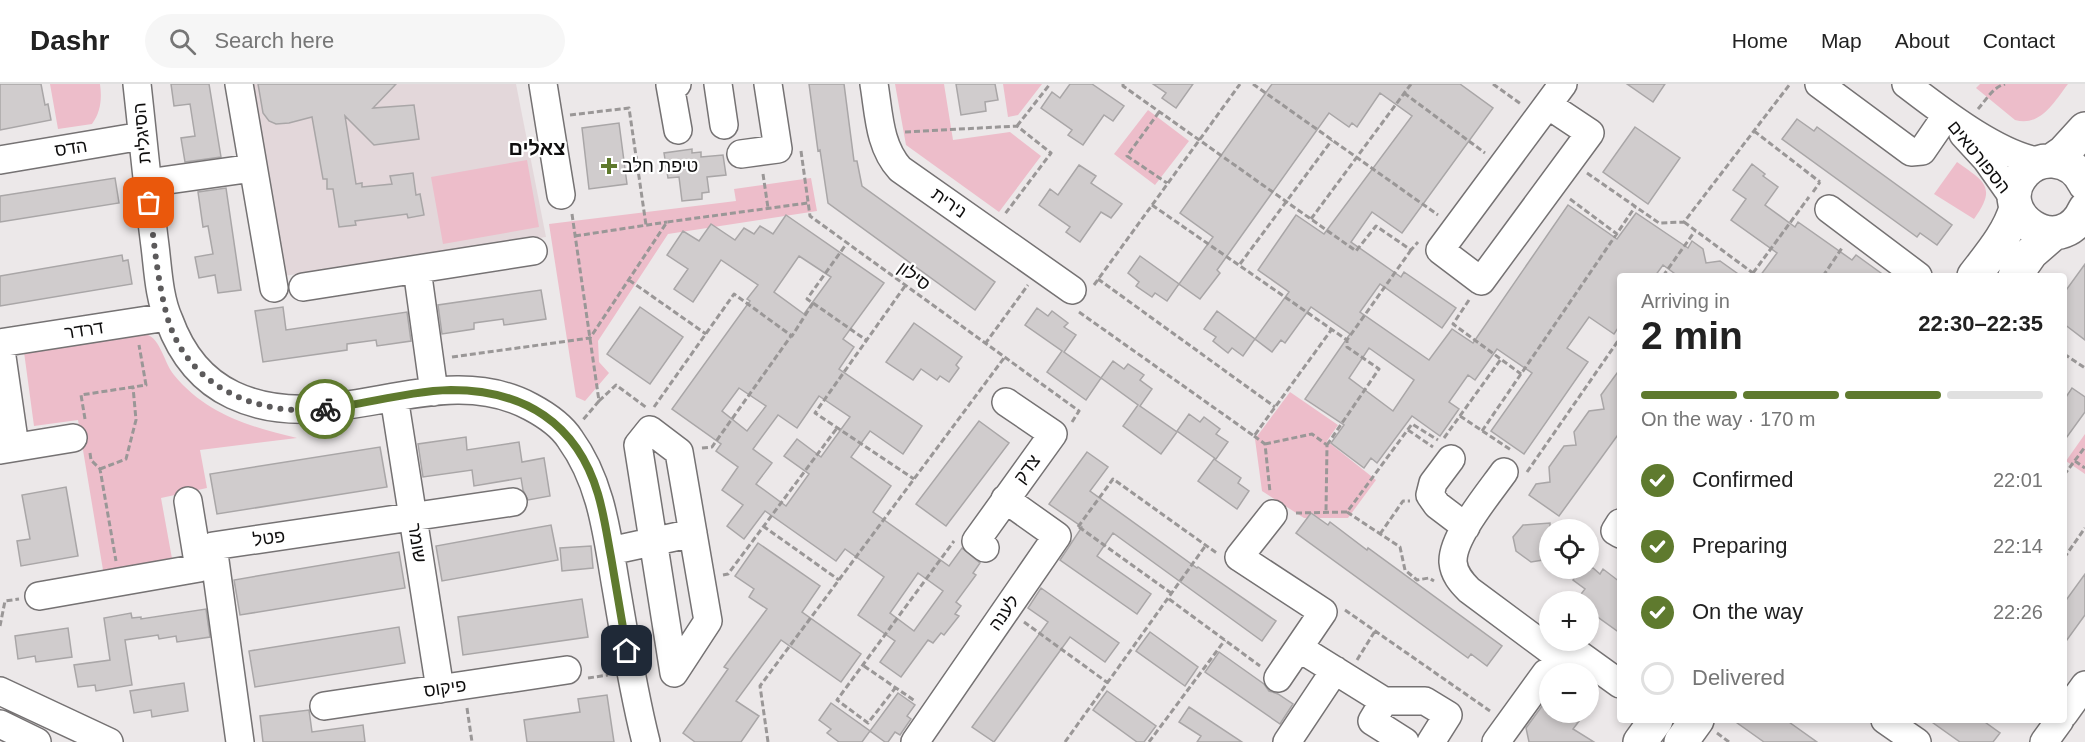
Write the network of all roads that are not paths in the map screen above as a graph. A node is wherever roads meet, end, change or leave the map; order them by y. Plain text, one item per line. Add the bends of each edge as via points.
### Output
1 (119, 84) edge
2 (137, 84) edge
3 (238, 84) edge
4 (543, 84) edge
5 (677, 84) edge
6 (718, 84) edge
7 (768, 84) edge
8 (874, 84) edge
9 (1819, 84) edge
10 (1906, 84) edge
11 (1550, 102) edge
12 (1951, 118) junction
13 (724, 125) dead end
14 (2085, 129) edge
15 (678, 130) dead end
16 (138, 137) junction
17 (760, 152) road end
18 (0, 160) edge
19 (2047, 161) junction
20 (253, 168) junction
21 (147, 183) junction
22 (2085, 184) edge
23 (561, 195) road end
24 (2016, 204) junction
25 (1829, 209) road end
26 (2085, 209) edge
27 (2066, 235) edge
28 (532, 251) dead end
29 (417, 269) junction
30 (1914, 273) edge
31 (1976, 273) edge
32 (2017, 273) edge
33 (303, 287) dead end
34 (274, 288) dead end
35 (1078, 294) road end
36 (167, 317) junction
37 (0, 343) edge
38 (434, 392) junction
39 (394, 397) junction
40 (1006, 402) dead end
41 (83, 438) road end
42 (7, 449) edge
43 (1451, 459) road end
44 (1511, 463) road end
45 (1005, 499) junction
46 (188, 501) dead end
47 (513, 502) dead end
48 (1273, 514) road end
49 (413, 518) junction
50 (1464, 530) junction
51 (693, 532) junction
52 (654, 541) junction
53 (981, 544) road end
54 (610, 551) junction
55 (206, 557) junction
56 (39, 596) road end
57 (1539, 625) edge
58 (1299, 648) junction
59 (1575, 651) edge
60 (1567, 663) edge
61 (567, 670) road end
62 (1340, 674) junction
63 (1278, 678) road end
64 (1617, 682) edge
65 (1539, 683) edge
66 (2085, 685) edge
67 (1599, 686) edge
68 (452, 687) junction
69 (0, 691) edge
70 (635, 699) junction
71 (1617, 700) edge
72 (1384, 701) junction
73 (324, 706) dead end
74 (2067, 710) edge
75 (1694, 723) edge
76 (1889, 723) edge
77 (2058, 723) edge
78 (0, 724) edge
79 (1502, 733) edge
80 (37, 742) edge
81 (109, 742) edge
82 (240, 742) edge
83 (634, 742) edge
84 (646, 742) edge
85 (915, 742) edge
86 (1287, 742) edge
87 (1405, 742) edge
88 (1431, 742) edge
89 (1681, 742) edge
90 (1917, 742) edge
91 (2044, 742) edge

1 - 16 street, הסיגלית
2 - 16 street, הסיגלית
3 - 20 street
4 - 23 street
5 - 15 street via 670,85
6 - 13 street
7 - 17 street
8 - 35 street, נירית via 882,133 900,169
9 - 12 street via 1911,152 1922,151
10 - 12 street, הספורטאים
11 - 11 street via 1456,228 1429,246 1481,281 1590,133
12 - 19 street, הספורטאים via 2019,156
12 - 24 street, הספורטאים via 1986,159
14 - 19 main road via 2064,152
16 - 18 street, הדס
16 - 21 street, הסיגלית
19 - 22 main road via 2071,167
19 - 24 main road via 2030,167 2021,177 2015,190
20 - 21 street
20 - 34 street
21 - 36 street, הסיגלית
24 - 27 main road via 2030,227
24 - 31 main road via 2005,233
25 - 30 street
26 - 27 main road
27 - 32 main road via 2031,253
28 - 29 street
29 - 33 street
29 - 38 street
36 - 37 street, דרדר
36 - 39 street, הסיגלית via 180,347 198,371 221,390 247,402 309,411
37 - 42 street
38 - 39 street, הסיגלית
38 - 54 street, הסיגלית via 488,392 519,401 546,415 568,436 586,462 598,494
39 - 49 street, שומר
40 - 45 street, צדק via 1053,434
41 - 42 street
43 - 50 street via 1430,492 1437,505
44 - 50 street
45 - 53 street, צדק
45 - 85 street, לענה via 1068,531 1006,609
46 - 55 street
47 - 49 street, פטל
48 - 58 street via 1239,557 1323,612
49 - 55 street, פטל
49 - 68 street, שומר
50 - 57 street via 1462,556 1472,574
50 - 60 street via 1453,561 1462,584
51 - 52 street
51 - 52 street via 679,452 650,430 638,446
51 - 52 street via 708,621 675,673
52 - 54 street
54 - 70 street, הסיגלית
55 - 56 street, פטל
55 - 82 street
58 - 62 street
58 - 63 street
59 - 64 street
61 - 68 street, פיקוס
62 - 72 street
62 - 86 street
65 - 79 street
66 - 74 street
67 - 71 street
68 - 73 street, פיקוס
69 - 81 street
70 - 83 street
70 - 84 street
72 - 87 street via 1372,721
72 - 88 street via 1425,701 1448,715
75 - 89 main road
76 - 90 street
77 - 91 street
78 - 80 street

